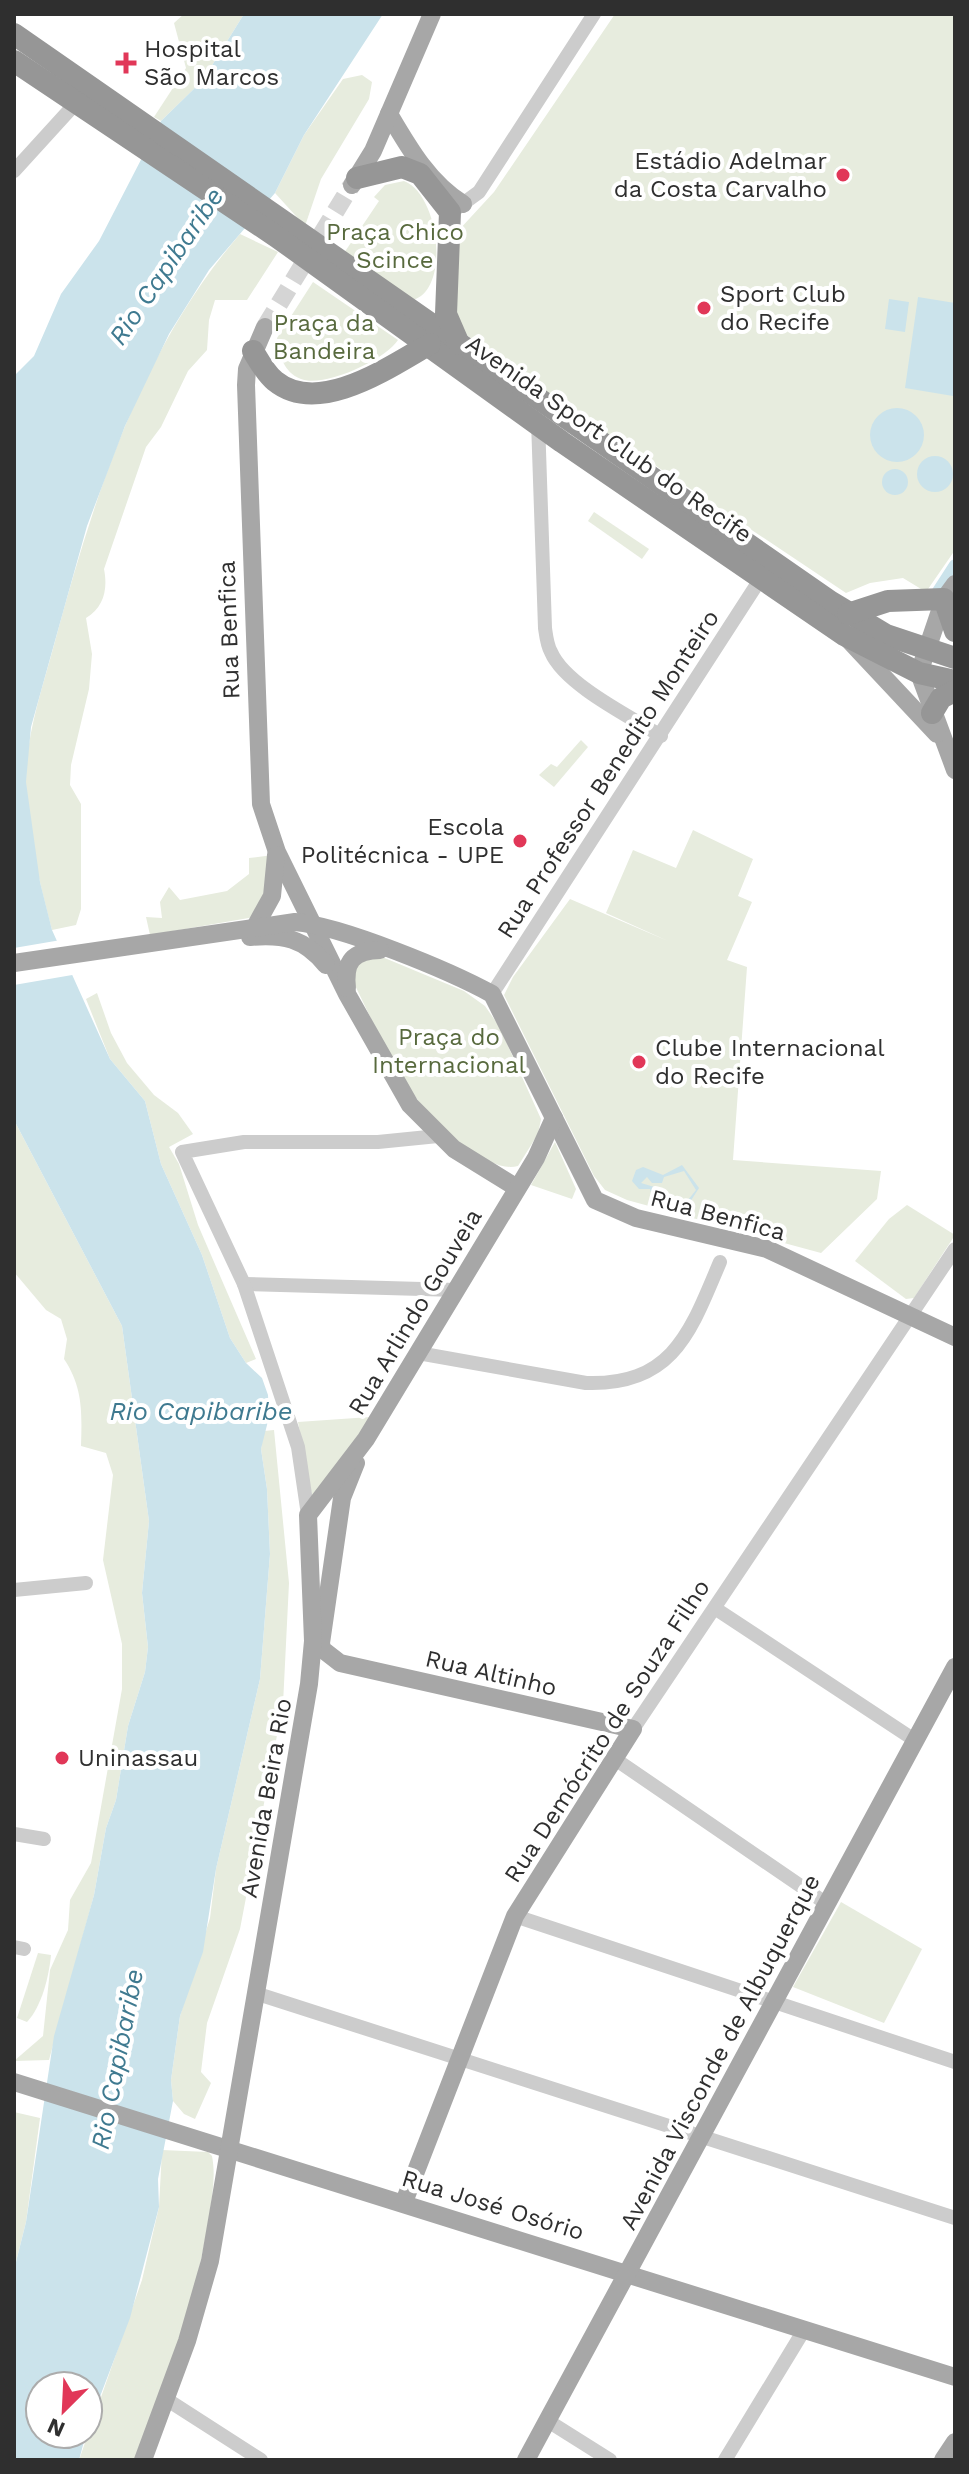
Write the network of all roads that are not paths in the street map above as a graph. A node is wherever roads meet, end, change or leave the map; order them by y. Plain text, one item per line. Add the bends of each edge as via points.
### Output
1 (432, 14) edge
2 (594, 14) edge
3 (14, 34) edge
4 (14, 61) edge
5 (75, 104) junction
6 (389, 114) junction
7 (150, 139) junction
8 (14, 171) edge
9 (354, 182) joint
10 (456, 208) junction
11 (280, 229) junction
12 (265, 327) tunnel mouth
13 (430, 344) junction
14 (460, 345) junction
15 (253, 351) junction
16 (535, 397) junction
17 (538, 425) junction
18 (559, 439) junction
19 (539, 462) junction
20 (761, 578) junction
21 (950, 592) edge
22 (846, 624) junction
23 (955, 631) edge
24 (925, 650) junction
25 (955, 658) edge
26 (919, 673) junction
27 (955, 681) edge
28 (955, 691) edge
29 (932, 713) junction
30 (661, 736) junction
31 (941, 740) junction
32 (955, 770) edge
33 (277, 852) junction
34 (314, 923) junction
35 (256, 925) junction
36 (387, 949) junction
37 (112, 952) junction
38 (14, 963) edge
39 (14, 974) edge
40 (347, 994) junction
41 (492, 994) junction
42 (554, 1118) junction
43 (438, 1136) junction
44 (496, 1176) junction
45 (517, 1188) junction
46 (504, 1209) junction
47 (955, 1249) edge
48 (720, 1262) dead end
49 (244, 1284) junction
50 (457, 1290) junction
51 (909, 1317) junction
52 (955, 1337) edge
53 (418, 1353) junction
54 (366, 1439) junction
55 (308, 1515) junction
56 (86, 1583) dead end
57 (14, 1590) edge
58 (716, 1609) junction
59 (340, 1663) junction
60 (955, 1667) edge
61 (309, 1684) junction
62 (633, 1729) junction
63 (916, 1741) junction
64 (615, 1759) junction
65 (14, 1834) edge
66 (44, 1839) dead end
67 (827, 1904) junction
68 (515, 1916) junction
69 (258, 1994) junction
70 (773, 2004) junction
71 (457, 2060) junction
72 (955, 2062) edge
73 (17, 2083) edge
74 (235, 2126) junction
75 (705, 2135) junction
76 (194, 2139) junction
77 (231, 2151) junction
78 (253, 2157) junction
79 (226, 2179) junction
80 (404, 2202) junction
81 (955, 2218) edge
82 (645, 2243) junction
83 (629, 2272) junction
84 (666, 2284) junction
85 (804, 2330) junction
86 (955, 2377) edge
87 (166, 2399) junction
88 (548, 2421) junction
89 (955, 2442) edge
90 (143, 2460) edge
91 (261, 2460) edge
92 (526, 2460) edge
93 (610, 2460) edge
94 (725, 2460) edge
95 (943, 2460) edge

1 - 6 main road
2 - 10 street via 479,192
3 - 7 highway
4 - 5 highway
5 - 7 highway
5 - 8 street
6 - 9 main road
6 - 10 main road via 408,148
7 - 11 highway
9 - 10 highway via 402,167 420,174
10 - 14 highway via 446,314
11 - 13 highway, Avenida Sport Club do Recife
11 - 14 highway, Avenida Sport Club do Recife
12 - 15 main road, Rua Benfica
13 - 15 highway via 332,392 283,386
13 - 17 highway, Avenida Sport Club do Recife
14 - 16 highway, Avenida Sport Club do Recife
15 - 33 main road, Rua Benfica via 247,369 247,434 259,782
16 - 17 street
16 - 22 highway, Avenida Sport Club do Recife
17 - 18 highway, Avenida Sport Club do Recife
17 - 19 street
18 - 19 street
18 - 20 highway, Avenida Sport Club do Recife
19 - 30 street via 550,652 587,689
20 - 22 highway, Avenida Sport Club do Recife
20 - 30 street, Rua Professor Benedito Monteiro
21 - 22 highway via 888,601
21 - 23 highway
21 - 24 main road
22 - 24 highway, Avenida Sport Club do Recife
22 - 26 highway, Avenida Sport Club do Recife
22 - 31 main road
24 - 25 highway, Avenida Sport Club do Recife
24 - 26 main road
26 - 27 highway, Avenida Sport Club do Recife
26 - 29 main road
28 - 29 highway via 941,698
29 - 31 main road
30 - 41 street, Rua Professor Benedito Monteiro
31 - 32 main road
33 - 34 main road, Rua Benfica
33 - 35 main road via 272,896
34 - 35 main road
34 - 36 main road
34 - 40 main road, Rua Benfica
35 - 37 main road
36 - 40 main road via 350,958
36 - 41 main road
37 - 38 main road
37 - 39 main road
37 - 40 main road via 279,936 312,948
40 - 43 main road, Rua Benfica via 403,1094
41 - 42 main road, Rua Benfica
42 - 45 main road
42 - 51 main road, Rua Benfica via 595,1200 636,1218 767,1249
43 - 44 main road, Rua Benfica
43 - 49 street, Avenida Beira Rio via 378,1142 244,1142 182,1152
44 - 45 main road, Rua Benfica
44 - 46 main road, Rua Arlindo Gouveia via 506,1197
45 - 46 main road, Rua Arlindo Gouveia
46 - 50 main road, Rua Arlindo Gouveia
47 - 51 street, Rua Demócrito de Souza Filho
48 - 53 street via 690,1334 665,1361 634,1377 586,1383
49 - 50 street
49 - 55 street, Avenida Beira Rio via 298,1447
50 - 53 main road, Rua Arlindo Gouveia
51 - 52 main road, Rua Benfica
51 - 58 street, Rua Demócrito de Souza Filho
53 - 54 main road, Rua Arlindo Gouveia
54 - 55 main road, Rua Arlindo Gouveia
54 - 59 main road, Rua Arlindo Gouveia via 342,1498 321,1643
55 - 61 main road, Avenida Beira Rio via 313,1641
56 - 57 street
58 - 62 street, Rua Demócrito de Souza Filho
58 - 63 street
59 - 61 main road via 322,1669
59 - 62 main road, Rua Altinho
60 - 63 main road, Avenida Visconde de Albuquerque
61 - 69 main road, Avenida Beira Rio
62 - 64 main road, Rua Demócrito de Souza Filho
63 - 67 main road, Avenida Visconde de Albuquerque
64 - 67 street
64 - 68 main road, Rua Demócrito de Souza Filho
65 - 66 street
67 - 70 main road, Avenida Visconde de Albuquerque
68 - 70 street
68 - 71 main road, Rua Demócrito de Souza Filho
69 - 71 street
69 - 74 main road, Avenida Beira Rio
70 - 72 street
70 - 75 main road, Avenida Visconde de Albuquerque
71 - 75 street
71 - 80 main road, Rua Demócrito de Souza Filho
73 - 76 main road, Rua José Osório
74 - 76 main road via 225,2134
74 - 77 main road, Avenida Beira Rio
74 - 78 main road
75 - 81 street
75 - 82 main road, Avenida Visconde de Albuquerque
76 - 77 main road, Rua José Osório
77 - 78 main road, Rua José Osório
77 - 79 main road, Avenida Beira Rio
78 - 79 main road via 237,2162
78 - 80 main road, Rua José Osório
79 - 87 main road, Avenida Beira Rio via 210,2261
80 - 83 main road, Rua José Osório
82 - 83 main road, Avenida Visconde de Albuquerque
82 - 84 main road via 651,2265
83 - 84 main road, Rua José Osório
83 - 88 main road, Avenida Visconde de Albuquerque
84 - 85 main road, Rua José Osório
85 - 86 main road, Rua José Osório
85 - 94 street
87 - 90 main road, Avenida Beira Rio
87 - 91 street
88 - 92 main road, Avenida Visconde de Albuquerque
88 - 93 street
89 - 95 main road

